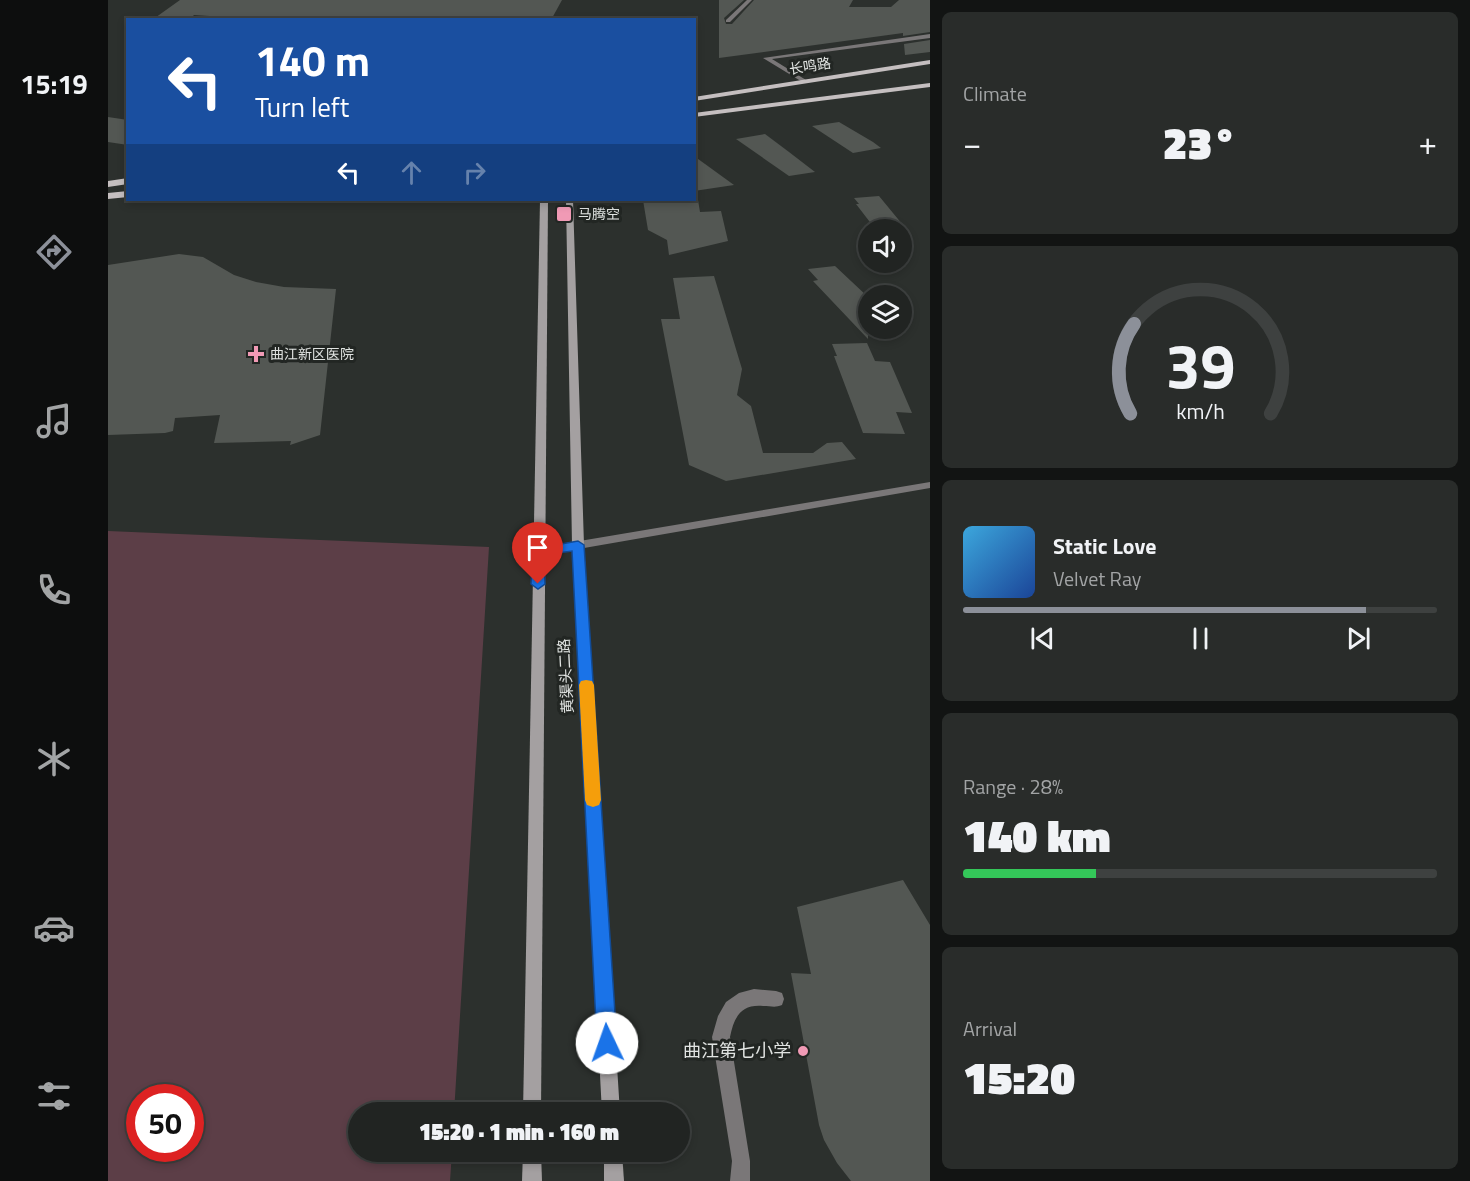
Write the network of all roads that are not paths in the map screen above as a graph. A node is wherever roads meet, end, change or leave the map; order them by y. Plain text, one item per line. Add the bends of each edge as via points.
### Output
1 (750, 0) edge
2 (728, 21) dead end
3 (930, 36) edge
4 (930, 62) edge
5 (804, 81) junction
6 (930, 85) edge
7 (696, 99) edge
8 (696, 115) edge
9 (126, 181) edge
10 (108, 184) edge
11 (126, 194) edge
12 (108, 196) edge
13 (544, 201) edge
14 (569, 201) edge
15 (930, 485) edge
16 (578, 545) junction
17 (538, 552) junction
18 (776, 999) dead end
19 (532, 1102) edge
20 (609, 1102) edge
21 (532, 1162) edge
22 (613, 1162) edge
23 (532, 1181) edge
24 (614, 1181) edge
25 (740, 1181) edge

1 - 2 street
3 - 5 street via 766,58
4 - 5 main road, 长鸣路
5 - 7 main road, 长鸣路
6 - 8 main road
9 - 10 main road
11 - 12 main road
13 - 17 main road, 黄渠头二路
14 - 16 main road, 黄渠头二路
15 - 16 street
16 - 17 street
16 - 20 main road, 黄渠头二路
17 - 19 main road, 黄渠头二路
18 - 25 street via 758,996 742,1000 724,1018 721,1037 741,1161
21 - 23 main road
22 - 24 main road

